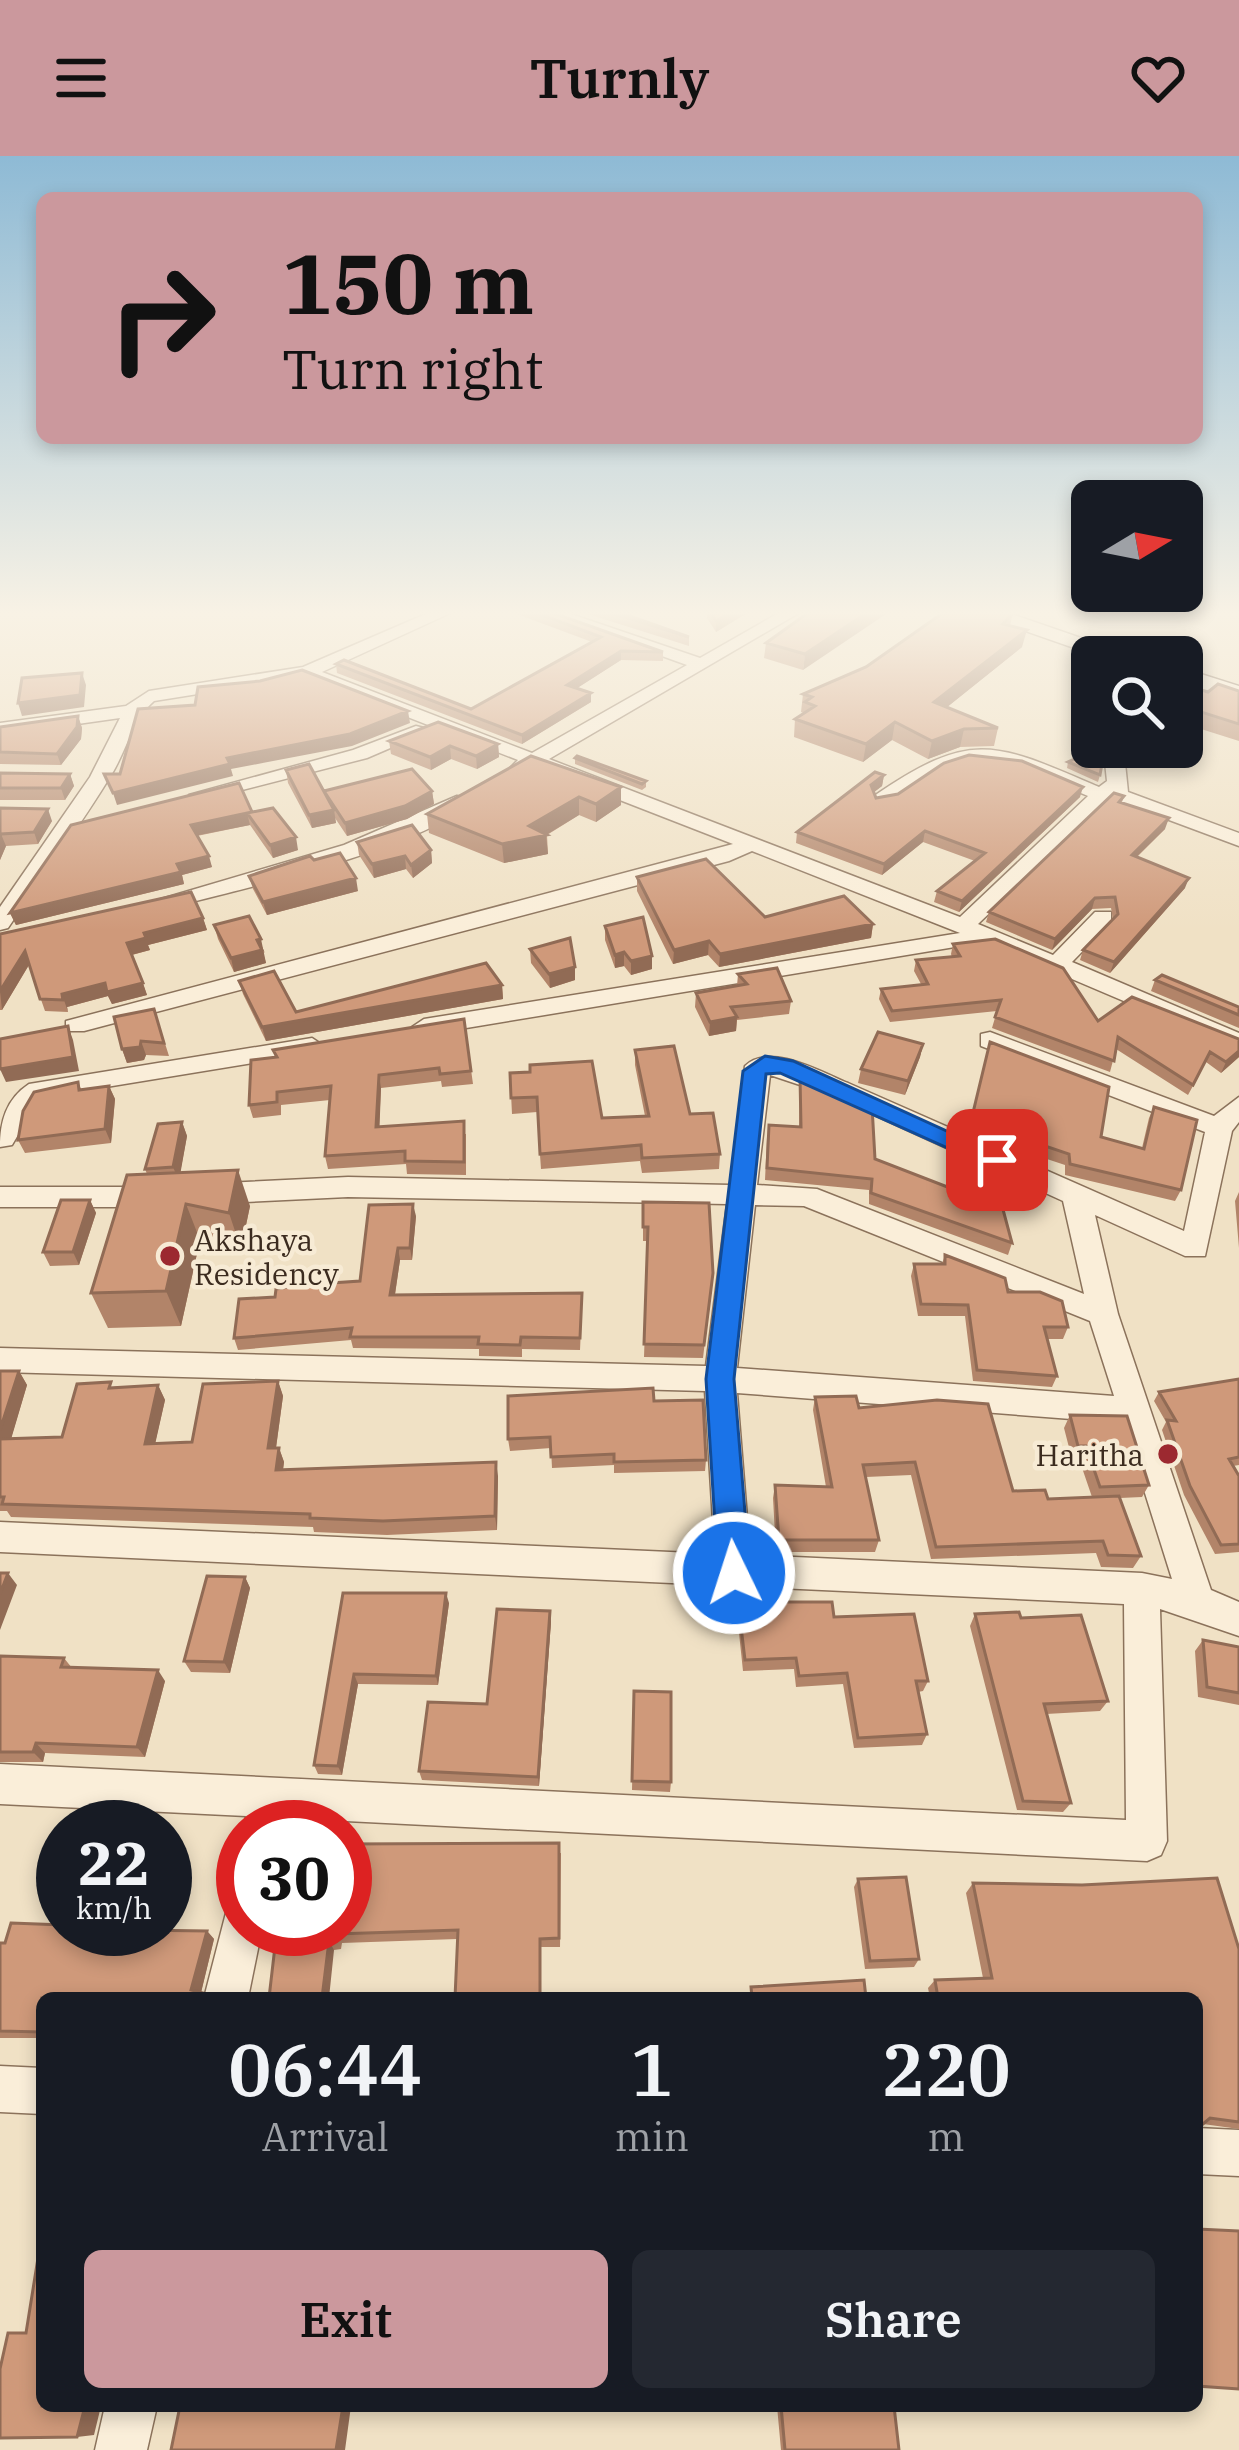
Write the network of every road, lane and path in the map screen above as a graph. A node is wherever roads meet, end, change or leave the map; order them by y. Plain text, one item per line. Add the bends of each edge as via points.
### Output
1 (87, 717) edge
2 (129, 717) edge
3 (415, 717) edge
4 (608, 717) edge
5 (434, 725) junction
6 (0, 729) edge
7 (532, 760) junction
8 (1113, 768) edge
9 (1107, 789) junction
10 (177, 800) edge
11 (881, 800) edge
12 (65, 817) junction
13 (108, 818) edge
14 (1239, 840) edge
15 (751, 844) junction
16 (139, 909) edge
17 (4, 914) edge
18 (1103, 917) dead end
19 (975, 931) junction
20 (23, 934) edge
21 (0, 940) edge
22 (1057, 964) junction
23 (75, 1026) dead end
24 (409, 1030) edge
25 (990, 1040) edge
26 (339, 1041) edge
27 (1239, 1042) edge
28 (1239, 1106) edge
29 (1220, 1128) junction
30 (1, 1141) edge
31 (740, 1193) junction
32 (1076, 1195) junction
33 (0, 1197) edge
34 (1103, 1314) junction
35 (0, 1360) edge
36 (720, 1379) junction
37 (1138, 1411) junction
38 (0, 1538) edge
39 (734, 1573) junction
40 (1142, 1589) junction
41 (1197, 1601) junction
42 (1239, 1619) edge
43 (0, 1784) edge
44 (216, 1805) edge
45 (372, 1814) edge
46 (235, 1956) edge
47 (227, 1992) edge
48 (0, 2089) edge
49 (36, 2091) edge
50 (1203, 2151) edge
51 (1239, 2153) edge
52 (130, 2412) edge
53 (121, 2450) edge

1 - 6 street
2 - 12 street via 123,738
3 - 5 street
4 - 7 street
5 - 7 street
5 - 10 street via 360,754
7 - 15 street
7 - 16 street via 416,827
8 - 9 street
9 - 11 street via 975,754 945,759
9 - 14 street
9 - 19 street
12 - 13 street
12 - 17 street
15 - 19 street
15 - 23 street
18 - 22 street
19 - 22 street
19 - 24 street
20 - 21 street
22 - 27 street
25 - 29 street
26 - 30 street via 38,1090
28 - 29 street
29 - 32 street via 1195,1248
31 - 32 street via 754,1071 772,1064
31 - 33 street via 348,1187
31 - 34 street via 807,1196
31 - 36 street
32 - 34 street
34 - 37 street
35 - 36 street
36 - 37 street
36 - 39 street
37 - 41 street
38 - 39 street
39 - 40 street
40 - 41 street
40 - 45 street via 1147,1840
41 - 42 street
43 - 44 street
46 - 47 street
48 - 49 street
50 - 51 street
52 - 53 street

